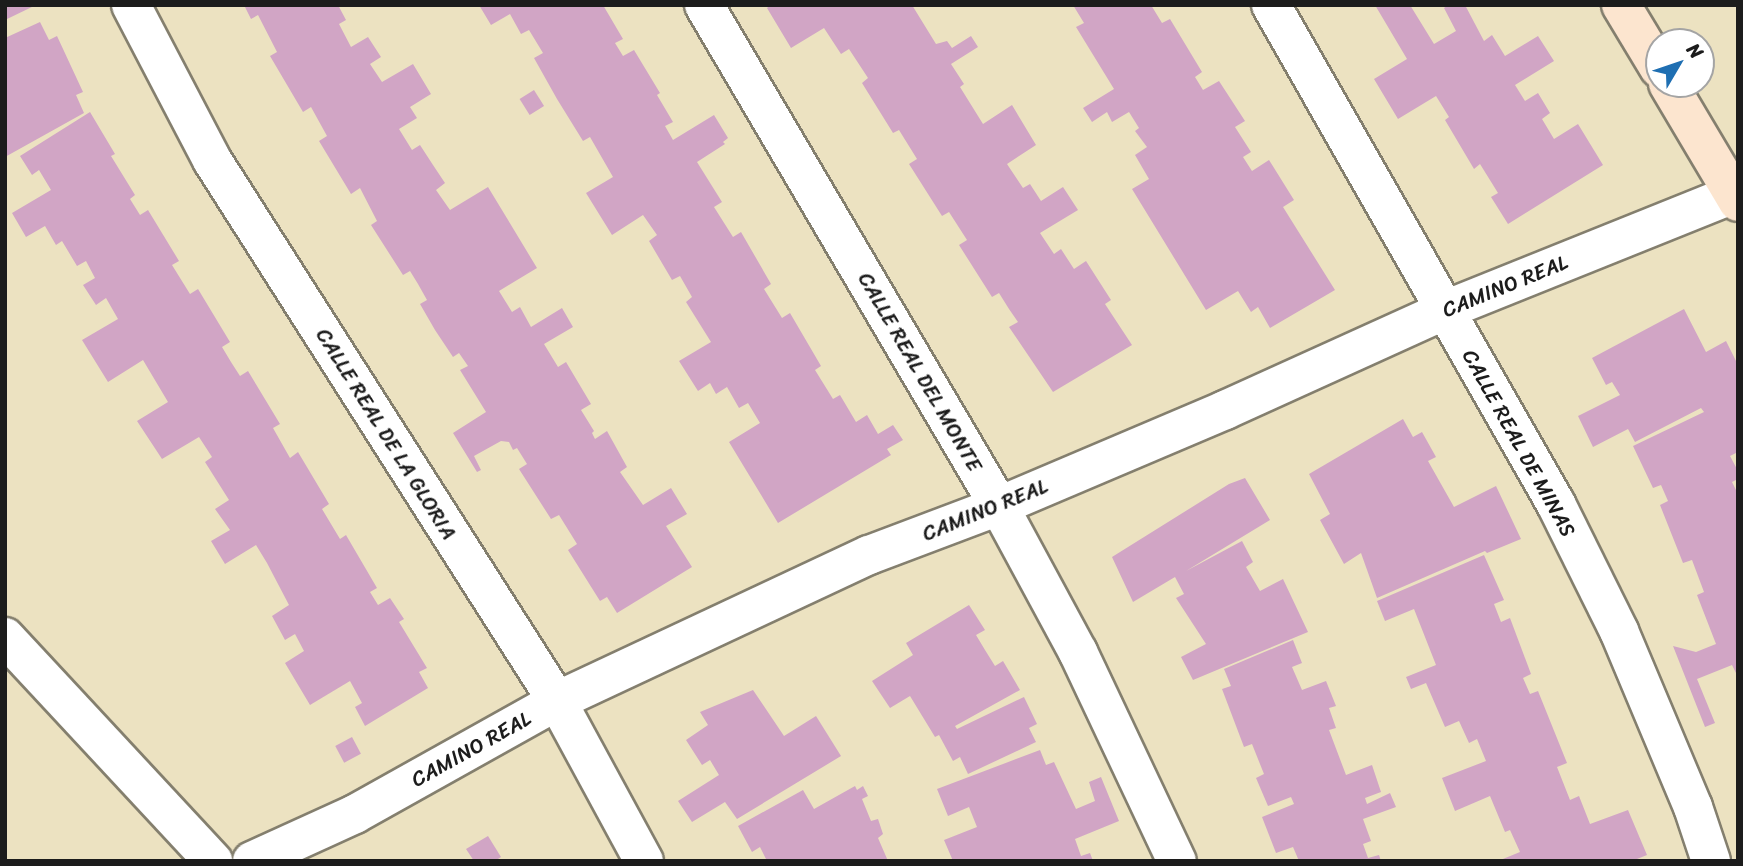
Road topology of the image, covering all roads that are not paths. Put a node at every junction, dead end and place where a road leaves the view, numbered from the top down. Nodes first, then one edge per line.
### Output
1 (131, 5) edge
2 (704, 5) edge
3 (1271, 5) edge
4 (1621, 5) edge
5 (1645, 45) edge
6 (1676, 98) edge
7 (1736, 196) edge
8 (1445, 310) junction
9 (999, 506) junction
10 (5, 637) edge
11 (556, 701) junction
12 (213, 861) edge
13 (252, 861) edge
14 (644, 861) edge
15 (1177, 861) edge
16 (1711, 861) edge

1 - 11 street, CALLE REAL DE LA GLORIA
2 - 9 street, CALLE REAL DEL MONTE
3 - 8 street, CALLE REAL DE MINAS
4 - 5 street
6 - 7 street
7 - 8 street, CAMINO REAL
8 - 9 street, CAMINO REAL
8 - 16 street, CALLE REAL DE MINAS
9 - 11 street, CAMINO REAL
9 - 15 street, CALLE REAL DEL MONTE
10 - 12 street
11 - 13 street, CAMINO REAL
11 - 14 street, CALLE REAL DE LA GLORIA

